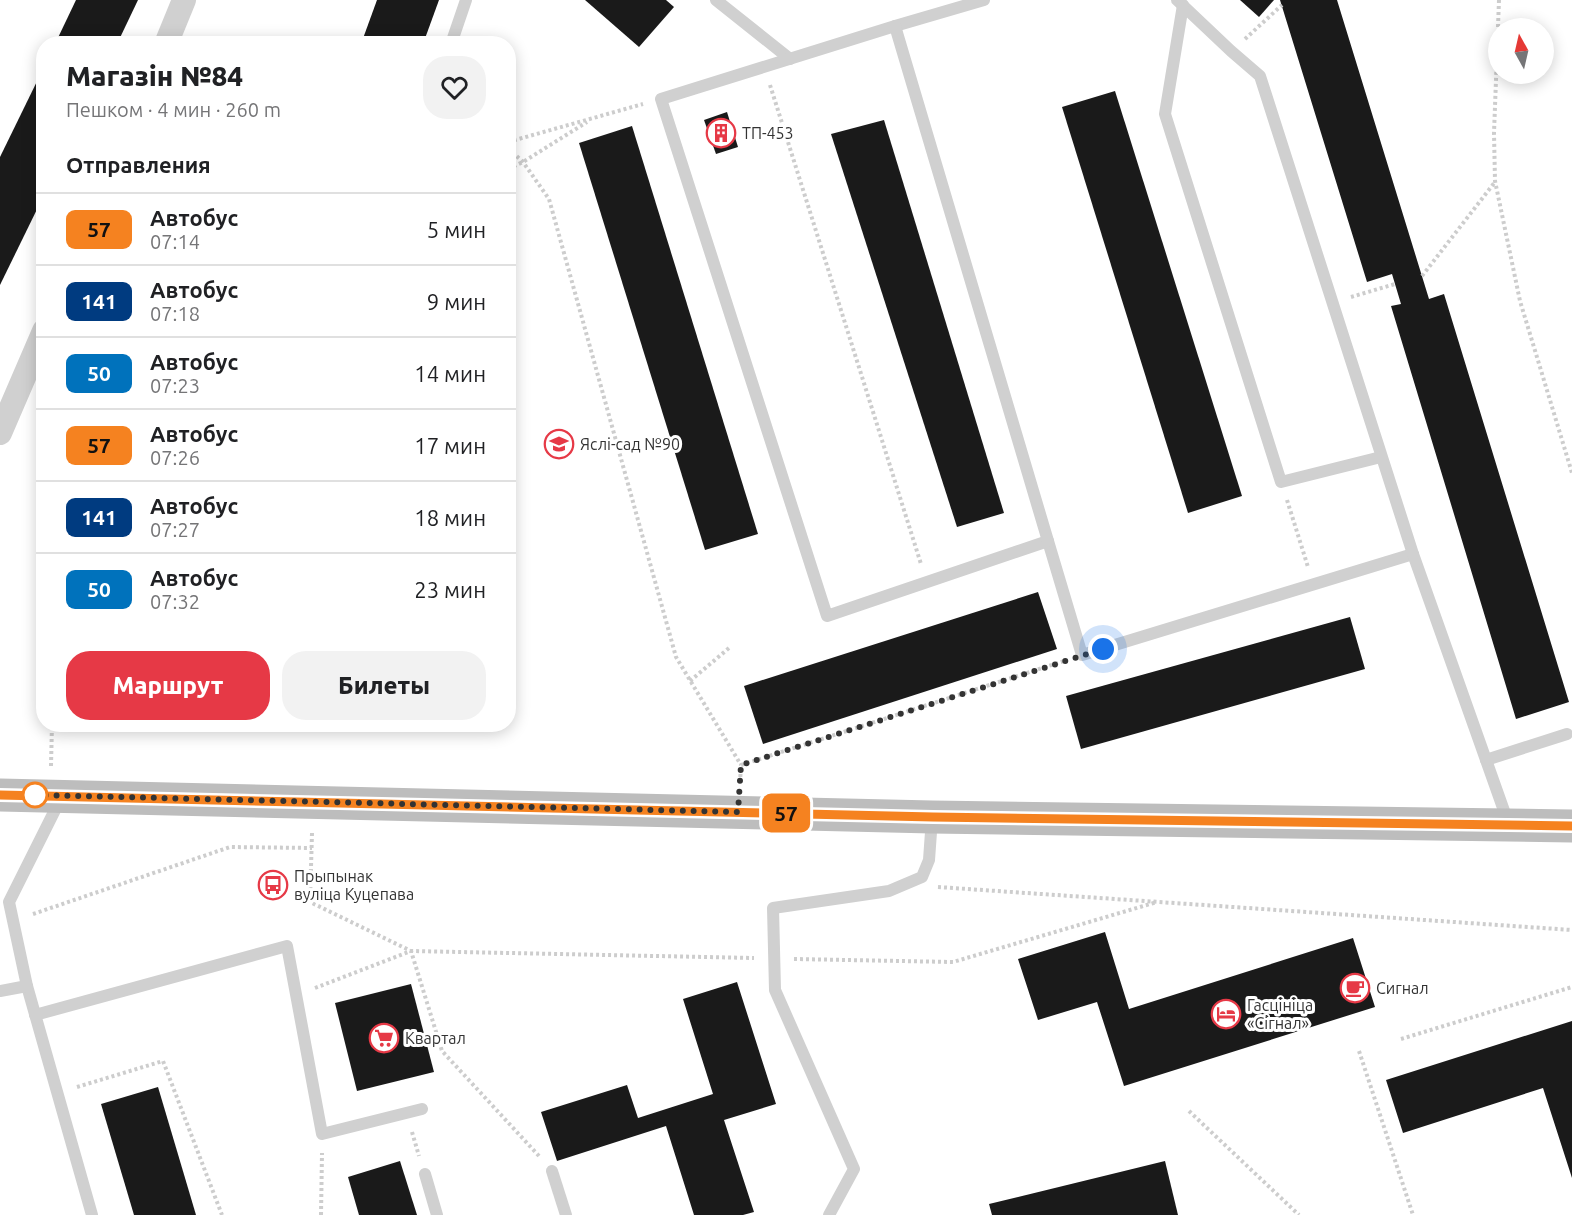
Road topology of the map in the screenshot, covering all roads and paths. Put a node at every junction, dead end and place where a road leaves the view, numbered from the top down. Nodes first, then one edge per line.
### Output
1 (184, 0) edge
2 (466, 0) edge
3 (716, 0) edge
4 (984, 0) edge
5 (1499, 0) edge
6 (1180, 2) edge
7 (1282, 5) dead end
8 (895, 26) junction
9 (169, 36) edge
10 (454, 36) edge
11 (1231, 51) junction
12 (790, 59) junction
13 (765, 67) junction
14 (661, 99) junction
15 (592, 118) junction
16 (516, 140) edge
17 (516, 155) edge
18 (523, 162) junction
19 (516, 165) edge
20 (1496, 181) junction
21 (1422, 276) dead end
22 (1395, 284) dead end
23 (1333, 303) junction
24 (36, 350) edge
25 (0, 433) edge
26 (1381, 457) junction
27 (1572, 473) edge
28 (1281, 482) junction
29 (1048, 541) junction
30 (1413, 554) junction
31 (927, 582) junction
32 (1314, 584) junction
33 (729, 648) dead end
34 (1082, 655) junction
35 (690, 681) junction
36 (52, 732) edge
37 (1567, 734) dead end
38 (1486, 760) junction
39 (741, 765) junction
40 (0, 795) edge
41 (56, 796) junction
42 (314, 802) junction
43 (738, 812) junction
44 (933, 817) junction
45 (1509, 825) junction
46 (1572, 826) edge
47 (312, 848) junction
48 (937, 887) dead end
49 (4, 901) edge
50 (1157, 902) junction
51 (13, 921) junction
52 (1572, 930) edge
53 (411, 951) junction
54 (774, 958) junction
55 (27, 986) junction
56 (1572, 987) edge
57 (0, 991) edge
58 (296, 996) junction
59 (35, 1015) junction
60 (1401, 1039) dead end
61 (1359, 1052) dead end
62 (57, 1093) junction
63 (422, 1109) dead end
64 (1189, 1111) dead end
65 (406, 1113) junction
66 (322, 1134) junction
67 (552, 1171) joint
68 (425, 1174) joint
69 (92, 1215) edge
70 (222, 1215) edge
71 (321, 1215) edge
72 (437, 1215) edge
73 (566, 1215) edge
74 (829, 1215) edge
75 (1299, 1215) edge
76 (1413, 1215) edge

1 - 9 street
2 - 10 lane
3 - 12 lane
4 - 8 lane
5 - 20 path
6 - 11 lane
6 - 28 lane
7 - 11 path
8 - 12 lane
8 - 29 lane
11 - 23 lane
12 - 13 lane
13 - 14 lane
13 - 31 path
14 - 15 path
14 - 31 lane
15 - 16 path
15 - 18 path
17 - 18 path
18 - 19 path
18 - 35 path
20 - 21 path
20 - 27 path
22 - 23 path
23 - 26 lane
24 - 25 street
26 - 28 lane
26 - 30 lane
28 - 32 path
29 - 31 lane
29 - 34 lane
30 - 32 lane
30 - 38 lane
32 - 34 lane
33 - 35 path
34 - 39 path
35 - 39 path
36 - 41 path
37 - 38 lane
38 - 45 lane
39 - 43 path
40 - 41 main road
41 - 42 main road
41 - 49 lane
42 - 43 main road
42 - 47 path
43 - 44 main road
44 - 45 main road
44 - 54 lane
45 - 46 main road
47 - 51 path
47 - 53 path
48 - 50 path
49 - 51 lane
50 - 52 path
50 - 54 path
51 - 55 lane
53 - 54 path
53 - 58 path
53 - 67 path
54 - 74 lane
55 - 57 lane
55 - 59 lane
56 - 60 path
58 - 59 lane
58 - 66 lane
59 - 62 lane
61 - 76 path
62 - 69 lane
62 - 70 path
63 - 65 lane
64 - 75 path
65 - 66 lane
65 - 68 path
66 - 71 path
67 - 73 lane
68 - 72 lane

